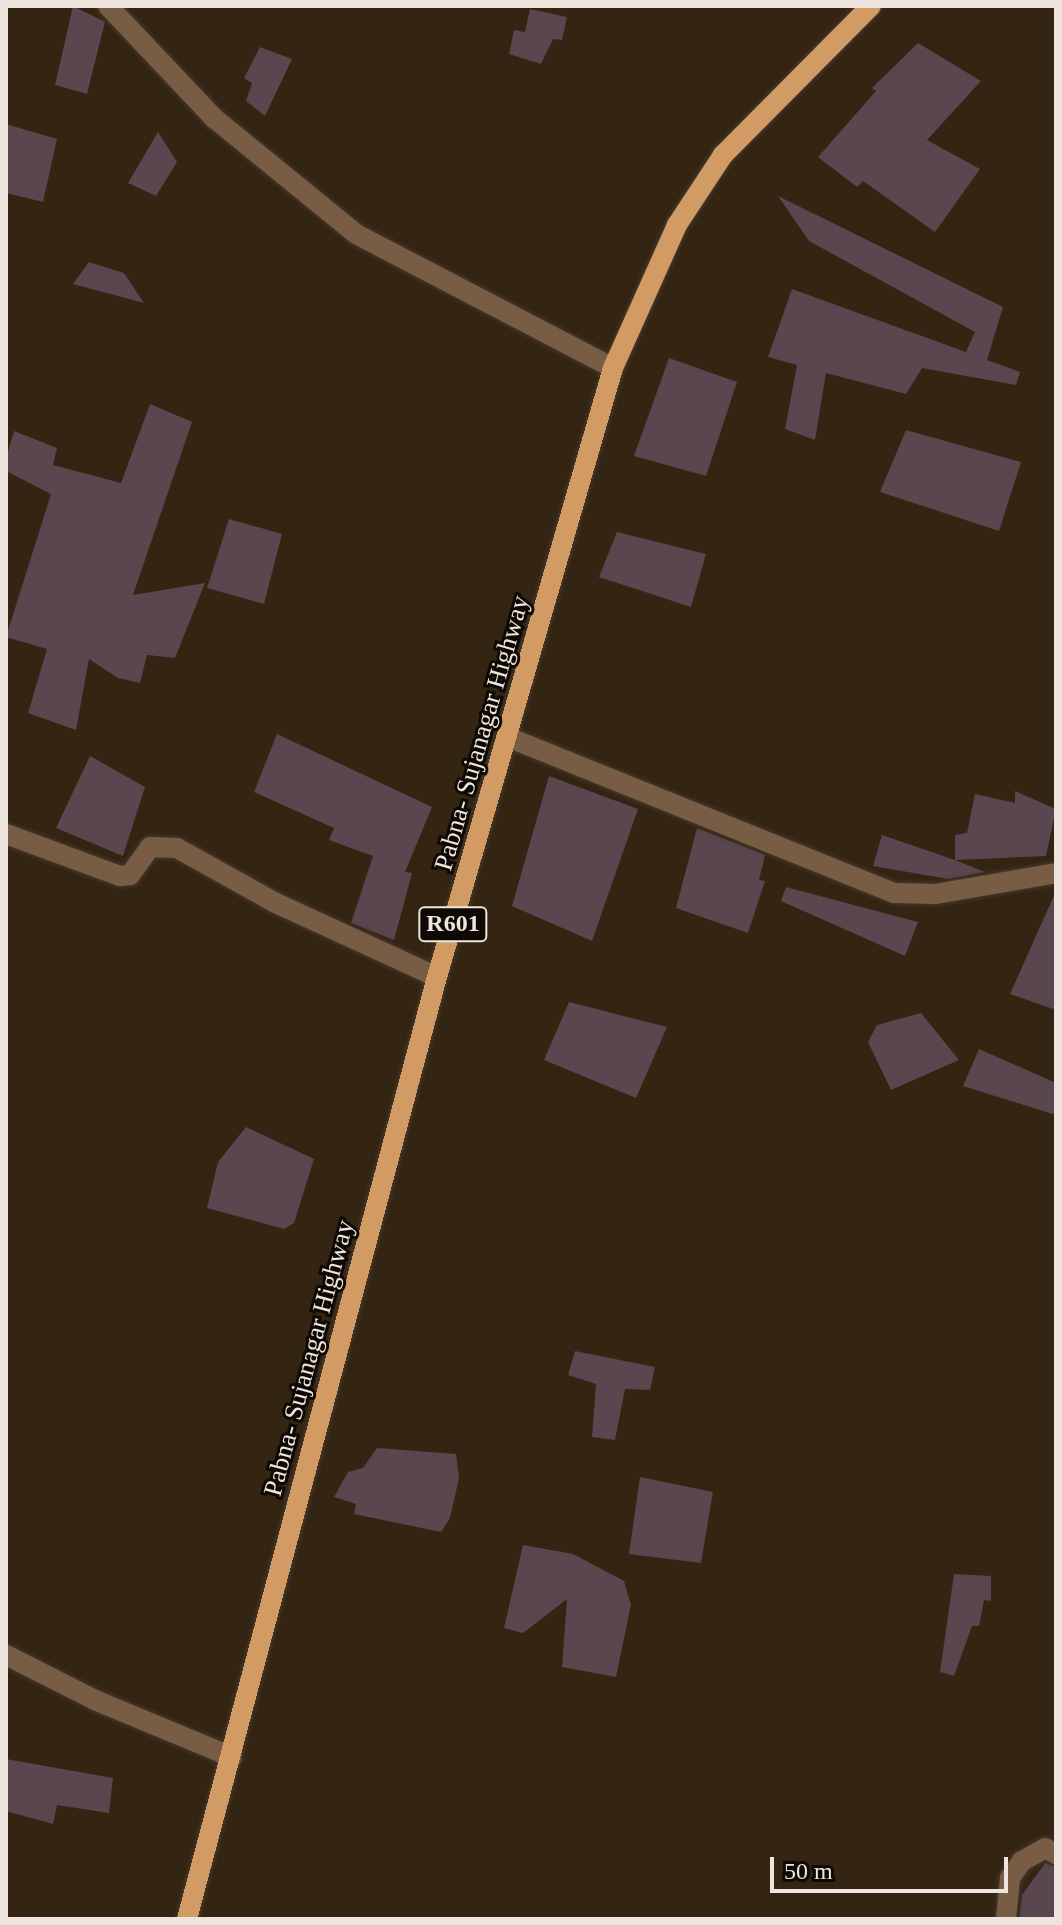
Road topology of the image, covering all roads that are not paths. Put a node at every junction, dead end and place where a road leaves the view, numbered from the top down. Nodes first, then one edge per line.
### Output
1 (108, 6) edge
2 (871, 6) edge
3 (613, 368) junction
4 (510, 738) junction
5 (6, 834) edge
6 (1056, 873) edge
7 (437, 977) junction
8 (6, 1655) edge
9 (232, 1757) junction
10 (1056, 1854) edge
11 (187, 1919) edge
12 (1006, 1919) edge

1 - 3 street
2 - 3 main road, Pabna- Sujanagar Highway / R601
3 - 4 main road, Pabna- Sujanagar Highway / R601
4 - 6 street
4 - 7 main road, Pabna- Sujanagar Highway / R601
5 - 7 street
7 - 9 main road, Pabna- Sujanagar Highway / R601
8 - 9 street
9 - 11 main road, Pabna- Sujanagar Highway / R601
10 - 12 street

